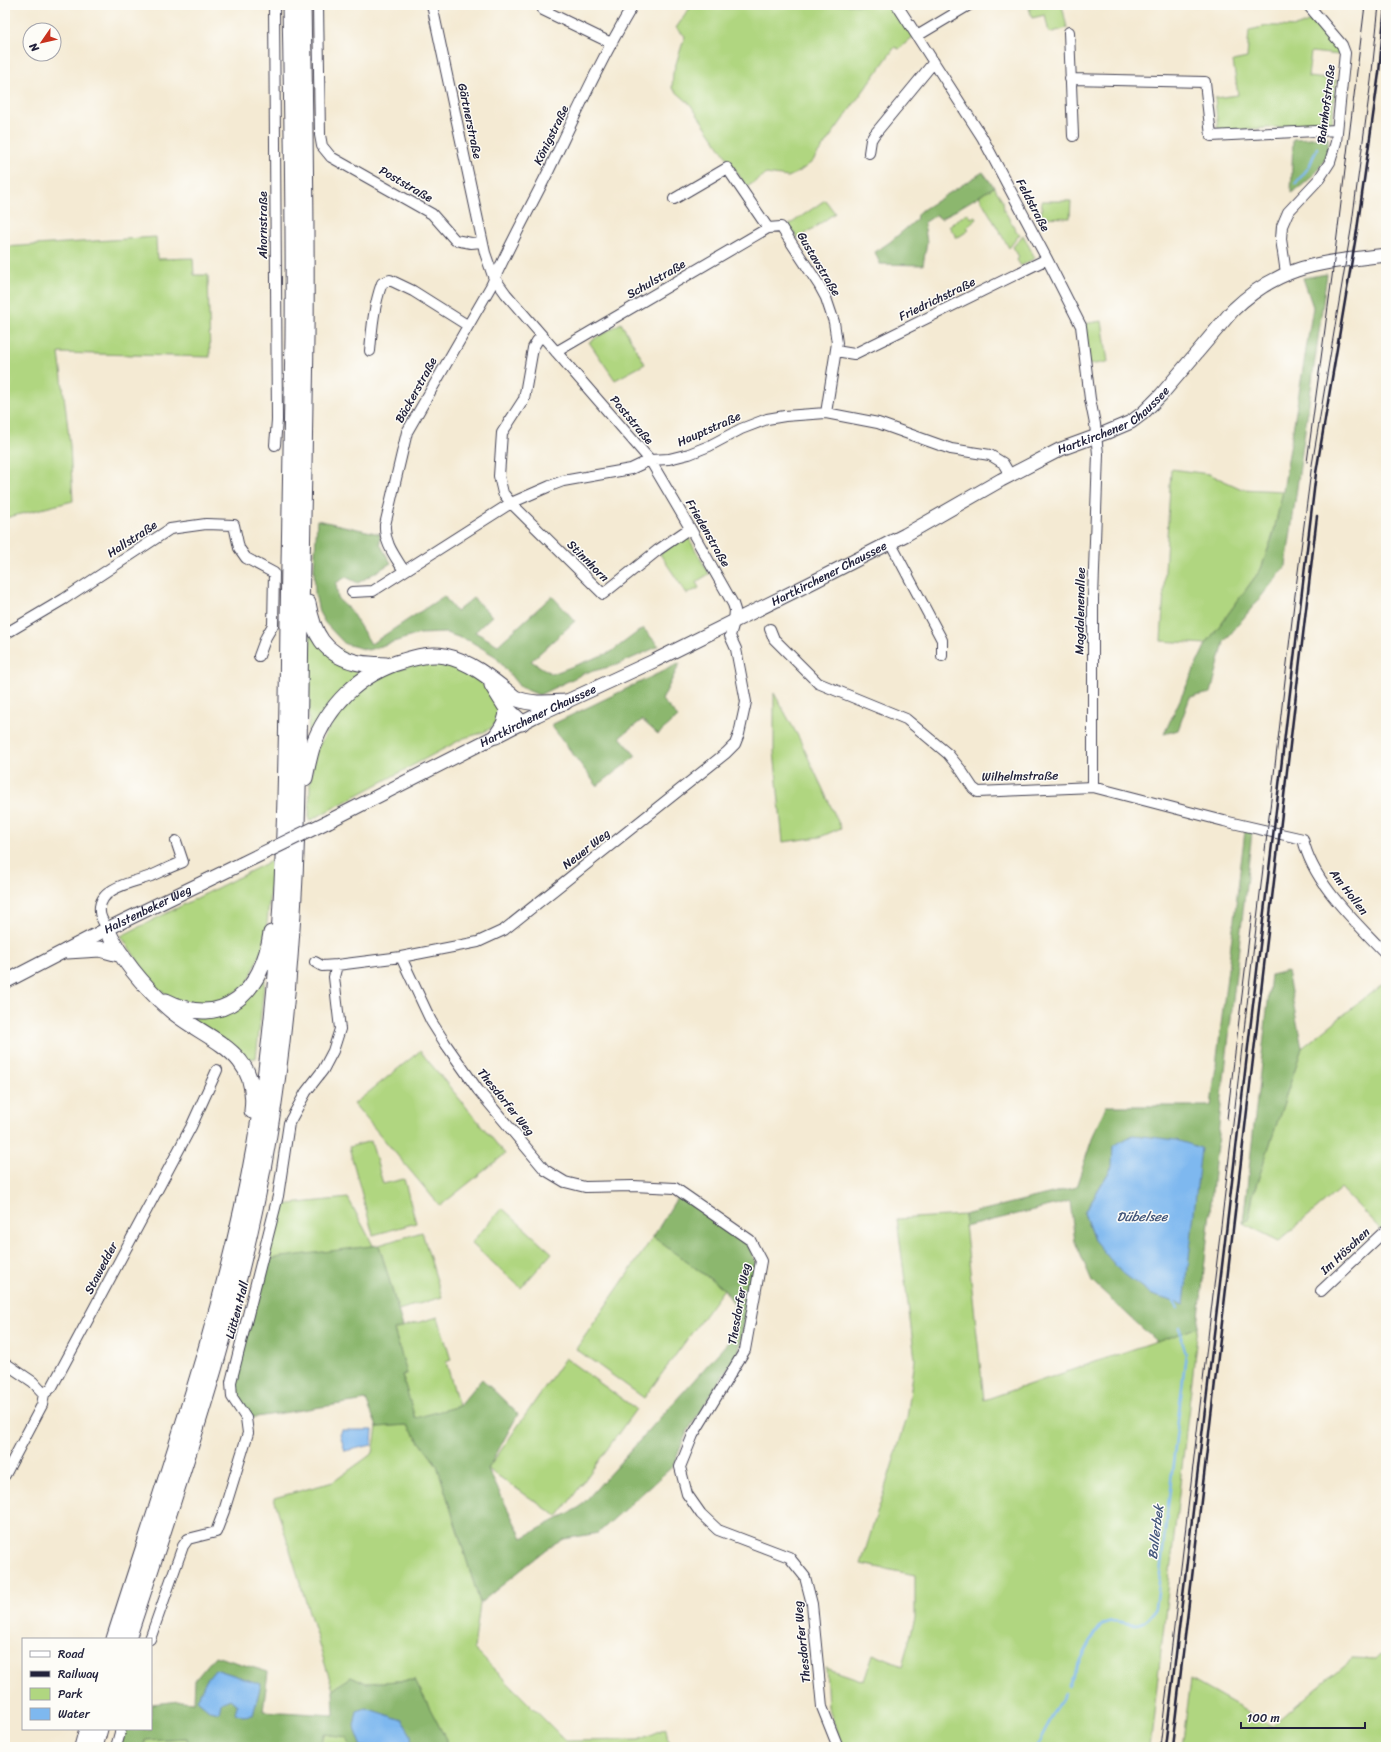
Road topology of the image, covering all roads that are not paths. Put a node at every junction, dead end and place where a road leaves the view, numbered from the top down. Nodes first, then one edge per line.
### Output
1 (274, 5) edge
2 (290, 5) edge
3 (303, 5) edge
4 (318, 5) edge
5 (432, 5) edge
6 (543, 5) edge
7 (633, 5) edge
8 (897, 5) edge
9 (969, 5) edge
10 (1308, 5) edge
11 (1069, 32) dead end
12 (917, 36) junction
13 (611, 43) junction
14 (934, 62) junction
15 (1070, 79) junction
16 (1337, 130) junction
17 (1073, 136) dead end
18 (869, 153) dead end
19 (674, 199) dead end
20 (768, 228) junction
21 (482, 242) junction
22 (1386, 255) edge
23 (1048, 259) junction
24 (1286, 273) junction
25 (494, 278) junction
26 (467, 325) junction
27 (542, 336) junction
28 (370, 351) dead end
29 (836, 351) junction
30 (556, 352) junction
31 (826, 413) junction
32 (1095, 432) junction
33 (275, 445) dead end
34 (650, 460) junction
35 (1010, 475) junction
36 (511, 503) junction
37 (690, 528) junction
38 (890, 542) junction
39 (302, 562) junction
40 (404, 571) junction
41 (352, 592) dead end
42 (734, 622) junction
43 (770, 629) dead end
44 (5, 634) edge
45 (260, 656) dead end
46 (942, 656) dead end
47 (386, 666) junction
48 (565, 702) junction
49 (511, 703) junction
50 (522, 723) junction
51 (496, 736) junction
52 (1093, 787) junction
53 (298, 806) junction
54 (1303, 839) joint
55 (176, 840) dead end
56 (291, 840) joint
57 (282, 873) junction
58 (107, 929) junction
59 (67, 951) junction
60 (1386, 954) edge
61 (122, 956) junction
62 (400, 957) junction
63 (315, 962) dead end
64 (337, 966) junction
65 (5, 982) edge
66 (154, 994) junction
67 (217, 1070) dead end
68 (248, 1180) junction
69 (1386, 1230) edge
70 (1321, 1292) dead end
71 (5, 1364) edge
72 (44, 1394) junction
73 (5, 1475) edge
74 (114, 1638) edge
75 (128, 1638) edge
76 (150, 1638) edge
77 (87, 1730) edge
78 (100, 1730) edge
79 (121, 1730) edge
80 (82, 1747) edge
81 (95, 1747) edge
82 (116, 1747) edge
83 (838, 1747) edge

1 - 33 street, Ahornstraße
2 - 57 highway
3 - 39 highway
4 - 21 street, Poststraße
5 - 21 street, Gärtnerstraße
6 - 13 street
7 - 13 street, Königstraße
8 - 12 street, Feldstraße
9 - 12 street
10 - 16 street, Bahnhofstraße
11 - 15 street
12 - 14 street, Feldstraße
13 - 25 street, Königstraße
14 - 18 street
14 - 23 street, Feldstraße
15 - 16 street
15 - 17 street
16 - 24 street, Bahnhofstraße
19 - 20 street
20 - 29 street, Gustavstraße
20 - 30 street, Schulstraße
21 - 25 street, Poststraße
22 - 24 main road, Hartkirchener Chaussee
23 - 29 street, Friedrichstraße
23 - 32 street, Feldstraße
24 - 32 main road, Hartkirchener Chaussee
25 - 26 street, Bäckerstraße
25 - 27 street, Poststraße
26 - 28 street
26 - 40 street, Bäckerstraße
27 - 30 street, Poststraße
27 - 36 street
29 - 31 street, Gustavstraße
30 - 34 street, Poststraße
31 - 34 street, Hauptstraße
31 - 35 street, Hauptstraße
32 - 35 main road, Hartkirchener Chaussee
32 - 52 street, Magdalenenallee
34 - 36 street, Hauptstraße
34 - 37 street, Friedenstraße
35 - 38 main road, Hartkirchener Chaussee
36 - 37 street, Stinnhorn
36 - 40 street, Hauptstraße
37 - 42 street, Friedenstraße
38 - 42 main road, Hartkirchener Chaussee
38 - 46 street
39 - 47 highway
39 - 53 highway
40 - 41 street, Hauptstraße
42 - 48 main road, Hartkirchener Chaussee
42 - 62 street, Neuer Weg
43 - 52 street, Wilhelmstraße
44 - 45 street, Hallstraße
47 - 49 highway
47 - 53 highway
48 - 49 highway
48 - 50 main road, Hartkirchener Chaussee
49 - 50 highway
49 - 51 highway
50 - 51 main road, Hartkirchener Chaussee
51 - 56 main road, Hartkirchener Chaussee, bridge
52 - 54 street, Wilhelmstraße
53 - 75 highway
54 - 60 street, Am Hollen
55 - 58 street
56 - 58 main road, Halstenbeker Weg, bridge
57 - 66 highway
57 - 68 highway
58 - 59 main road, Halstenbeker Weg
58 - 61 highway
59 - 61 highway
59 - 65 main road, Halstenbeker Weg
61 - 66 highway
62 - 64 street, Neuer Weg
62 - 83 street, Thesdorfer Weg
63 - 64 street, Neuer Weg
64 - 76 street, Lütten Hall
66 - 68 highway
67 - 72 street, Stawedder
68 - 74 highway
69 - 70 street, Im Höschen
71 - 72 street
72 - 73 street, Stawedder
77 - 80 highway
78 - 81 highway
79 - 82 street

